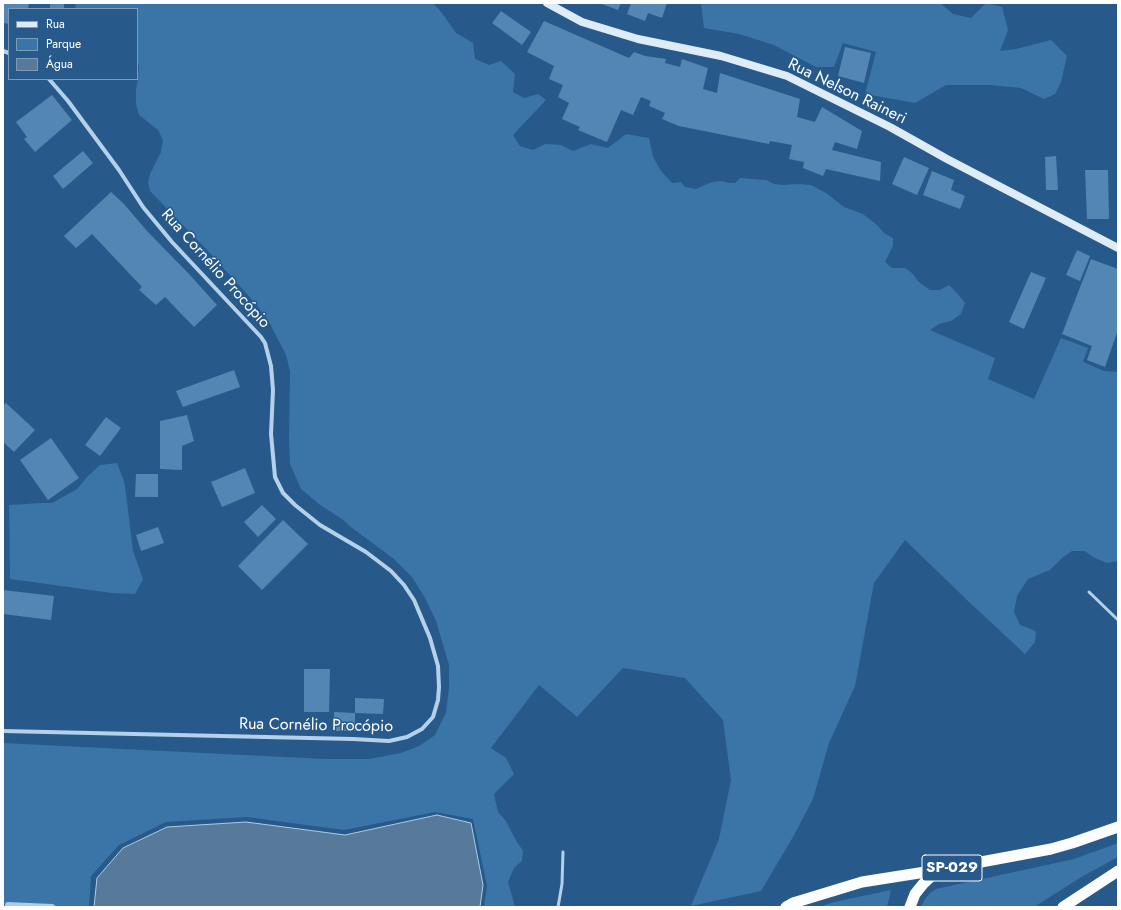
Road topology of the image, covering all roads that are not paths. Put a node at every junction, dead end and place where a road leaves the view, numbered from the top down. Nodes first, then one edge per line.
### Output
1 (547, 3) edge
2 (50, 80) edge
3 (1118, 248) edge
4 (1089, 592) dead end
5 (1118, 620) edge
6 (3, 731) edge
7 (1118, 827) edge
8 (563, 852) dead end
9 (938, 870) junction
10 (1118, 871) edge
11 (558, 907) edge
12 (786, 907) edge
13 (910, 907) edge
14 (1063, 907) edge

1 - 3 main road, Rua Nelson Raineri
2 - 6 street, Rua Cornélio Procópio
4 - 5 lane
7 - 9 highway, SP-029
8 - 11 lane
9 - 12 highway, SP-029
9 - 13 highway, SP-029
10 - 14 highway

